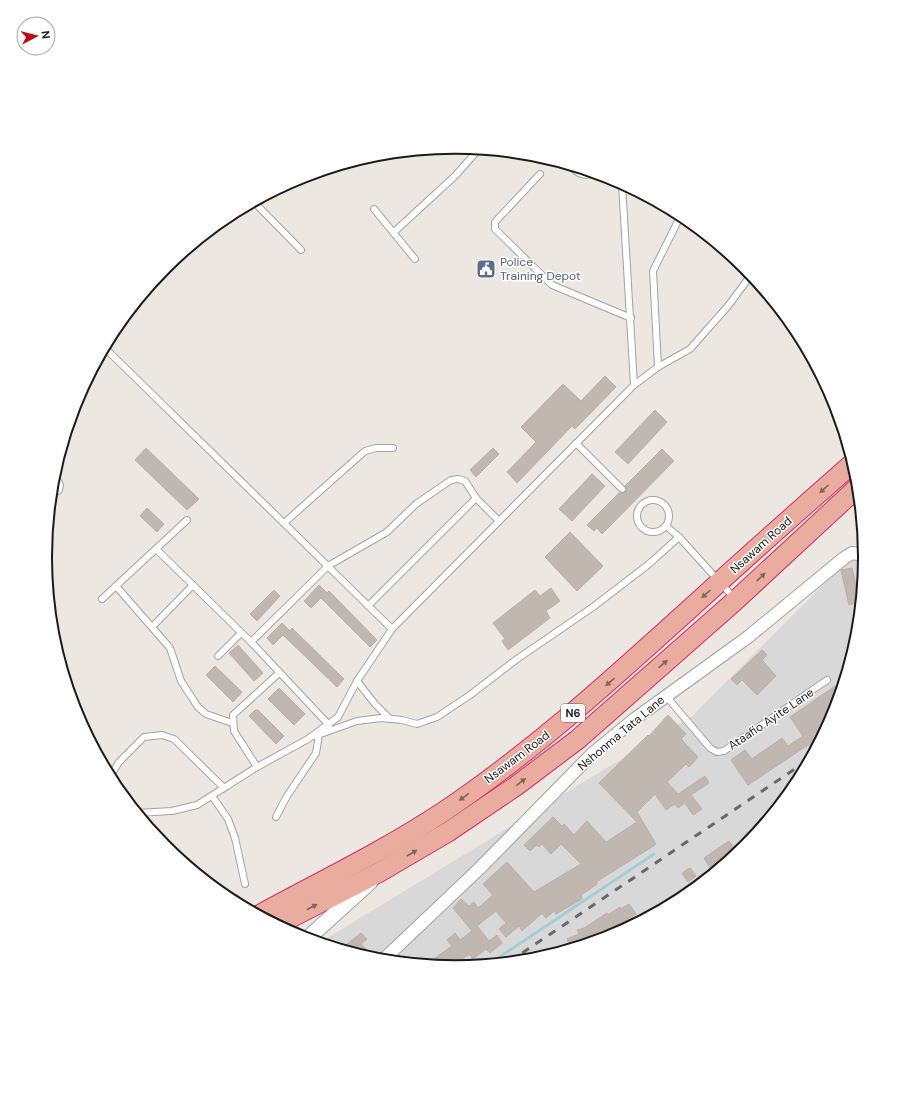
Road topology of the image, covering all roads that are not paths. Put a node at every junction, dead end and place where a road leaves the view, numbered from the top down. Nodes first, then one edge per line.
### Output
1 (474, 155) edge
2 (540, 174) dead end
3 (622, 191) edge
4 (258, 206) edge
5 (374, 210) dead end
6 (678, 222) edge
7 (394, 232) junction
8 (301, 250) dead end
9 (415, 259) dead end
10 (747, 280) edge
11 (631, 318) junction
12 (109, 352) edge
13 (658, 367) junction
14 (634, 385) junction
15 (576, 443) junction
16 (393, 448) dead end
17 (847, 468) edge
18 (622, 489) dead end
19 (853, 492) edge
20 (476, 498) junction
21 (634, 502) dead end
22 (639, 506) junction
23 (187, 520) dead end
24 (499, 521) junction
25 (284, 523) junction
26 (666, 526) junction
27 (679, 537) junction
28 (156, 549) junction
29 (858, 554) edge
30 (328, 566) junction
31 (720, 581) junction
32 (193, 585) junction
33 (116, 586) junction
34 (102, 599) dead end
35 (736, 600) junction
36 (368, 606) junction
37 (152, 627) junction
38 (392, 630) junction
39 (241, 633) junction
40 (251, 642) junction
41 (218, 656) dead end
42 (279, 673) junction
43 (827, 680) dead end
44 (357, 681) junction
45 (666, 696) junction
46 (390, 719) junction
47 (232, 723) junction
48 (329, 725) junction
49 (319, 735) junction
50 (308, 739) junction
51 (257, 767) junction
52 (113, 770) edge
53 (224, 788) junction
54 (212, 796) junction
55 (143, 813) edge
56 (276, 816) dead end
57 (378, 873) junction
58 (245, 884) dead end
59 (281, 903) junction
60 (260, 911) edge
61 (264, 912) edge
62 (283, 922) edge
63 (312, 934) edge
64 (388, 955) edge

1 - 7 lane
2 - 11 lane
3 - 11 lane
4 - 8 lane
5 - 7 lane
6 - 13 lane
7 - 9 lane
10 - 13 lane
11 - 14 lane
12 - 25 lane
13 - 14 lane
14 - 15 lane
15 - 18 lane
15 - 24 lane
16 - 25 lane
17 -> 31 highway, Nsawam Road / N6
35 -> 19 highway, Nsawam Road / N6
20 - 24 lane
20 - 30 lane
20 - 36 lane
21 - 22 lane
22 - 26 lane
22 - 26 lane
23 - 28 lane
24 - 38 lane
25 - 30 lane
26 - 27 lane
27 - 31 lane
27 - 46 lane
28 - 32 lane
28 - 33 lane
29 - 45 street, Nshonma Tata Lane
30 - 36 lane
30 - 40 lane
31 - 35 lane
31 -> 59 highway, Nsawam Road / N6
32 - 37 lane
32 - 39 lane
33 - 34 lane
33 - 37 lane
57 -> 35 highway, Nsawam Road / N6
36 - 38 lane
37 - 47 lane
38 - 44 lane
39 - 40 lane
39 - 41 lane
40 - 42 lane
42 - 47 lane
42 - 48 lane
43 - 45 lane, Ataafio Ayite Lane
44 - 46 lane
44 - 48 lane
45 - 64 street, Nshonma Tata Lane
46 - 49 lane
47 - 51 lane
48 - 50 lane
49 - 50 lane
49 - 56 lane
50 - 51 lane
51 - 53 lane
52 - 53 lane
53 - 54 lane
54 - 55 lane
54 - 58 lane
62 -> 57 highway, Nsawam Road / N6
57 - 63 street
59 - 60 street
59 - 61 highway, Nsawam Road / N6

